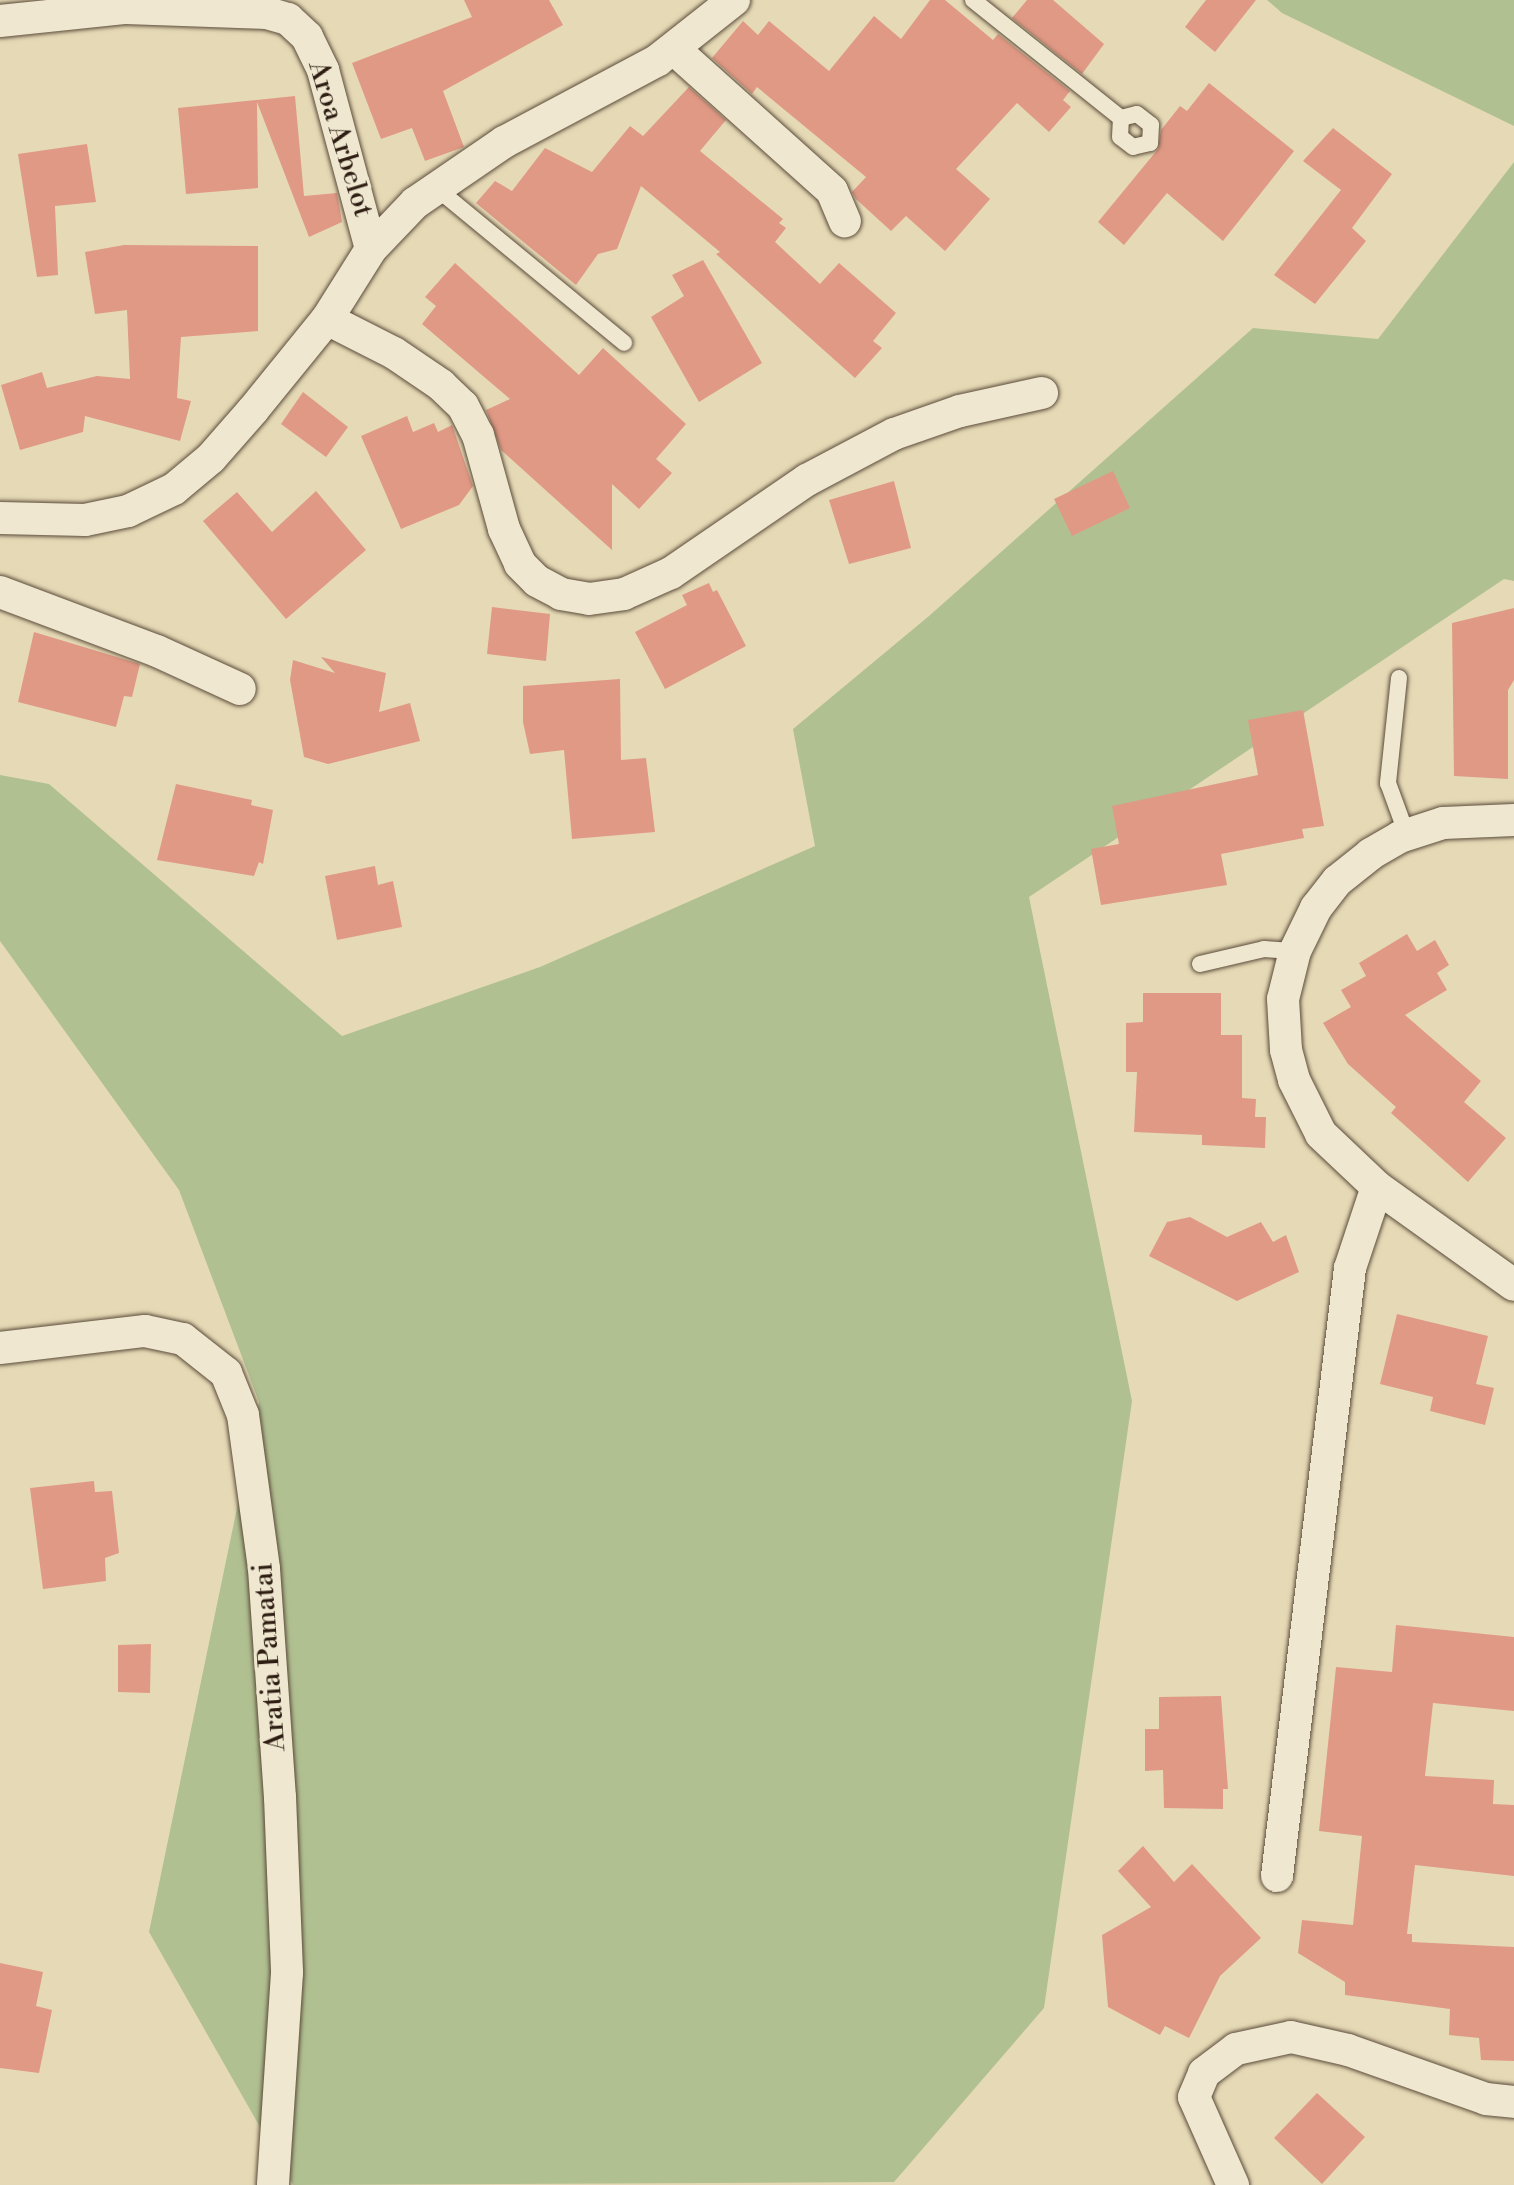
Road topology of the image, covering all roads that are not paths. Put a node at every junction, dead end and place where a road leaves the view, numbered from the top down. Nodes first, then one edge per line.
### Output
1 (734, 0) edge
2 (973, 0) edge
3 (5, 23) edge
4 (674, 49) junction
5 (1121, 118) dead end
6 (435, 187) junction
7 (845, 220) dead end
8 (371, 249) junction
9 (327, 319) junction
10 (624, 343) dead end
11 (1042, 393) dead end
12 (0, 518) edge
13 (0, 592) edge
14 (1399, 678) dead end
15 (240, 690) dead end
16 (1514, 820) edge
17 (1407, 835) junction
18 (1294, 951) junction
19 (1200, 964) dead end
20 (1377, 1187) junction
21 (1514, 1285) edge
22 (0, 1348) edge
23 (1277, 1876) dead end
24 (1514, 2102) edge
25 (274, 2185) edge
26 (1233, 2185) edge

1 - 4 street, Aroa Arbelot
2 - 5 lane
3 - 8 street, Aroa Arbelot
4 - 6 street, Aroa Arbelot
4 - 7 street
6 - 8 street, Aroa Arbelot
6 - 10 lane
8 - 9 street, Aroa Arbelot
9 - 11 street
9 - 12 street, Aroa Arbelot
13 - 15 street
14 - 17 lane
16 - 17 street
17 - 18 street
18 - 19 lane
18 - 20 street
20 - 21 street
20 - 23 street
22 - 25 street, Aratia Pamatai
24 - 26 street

